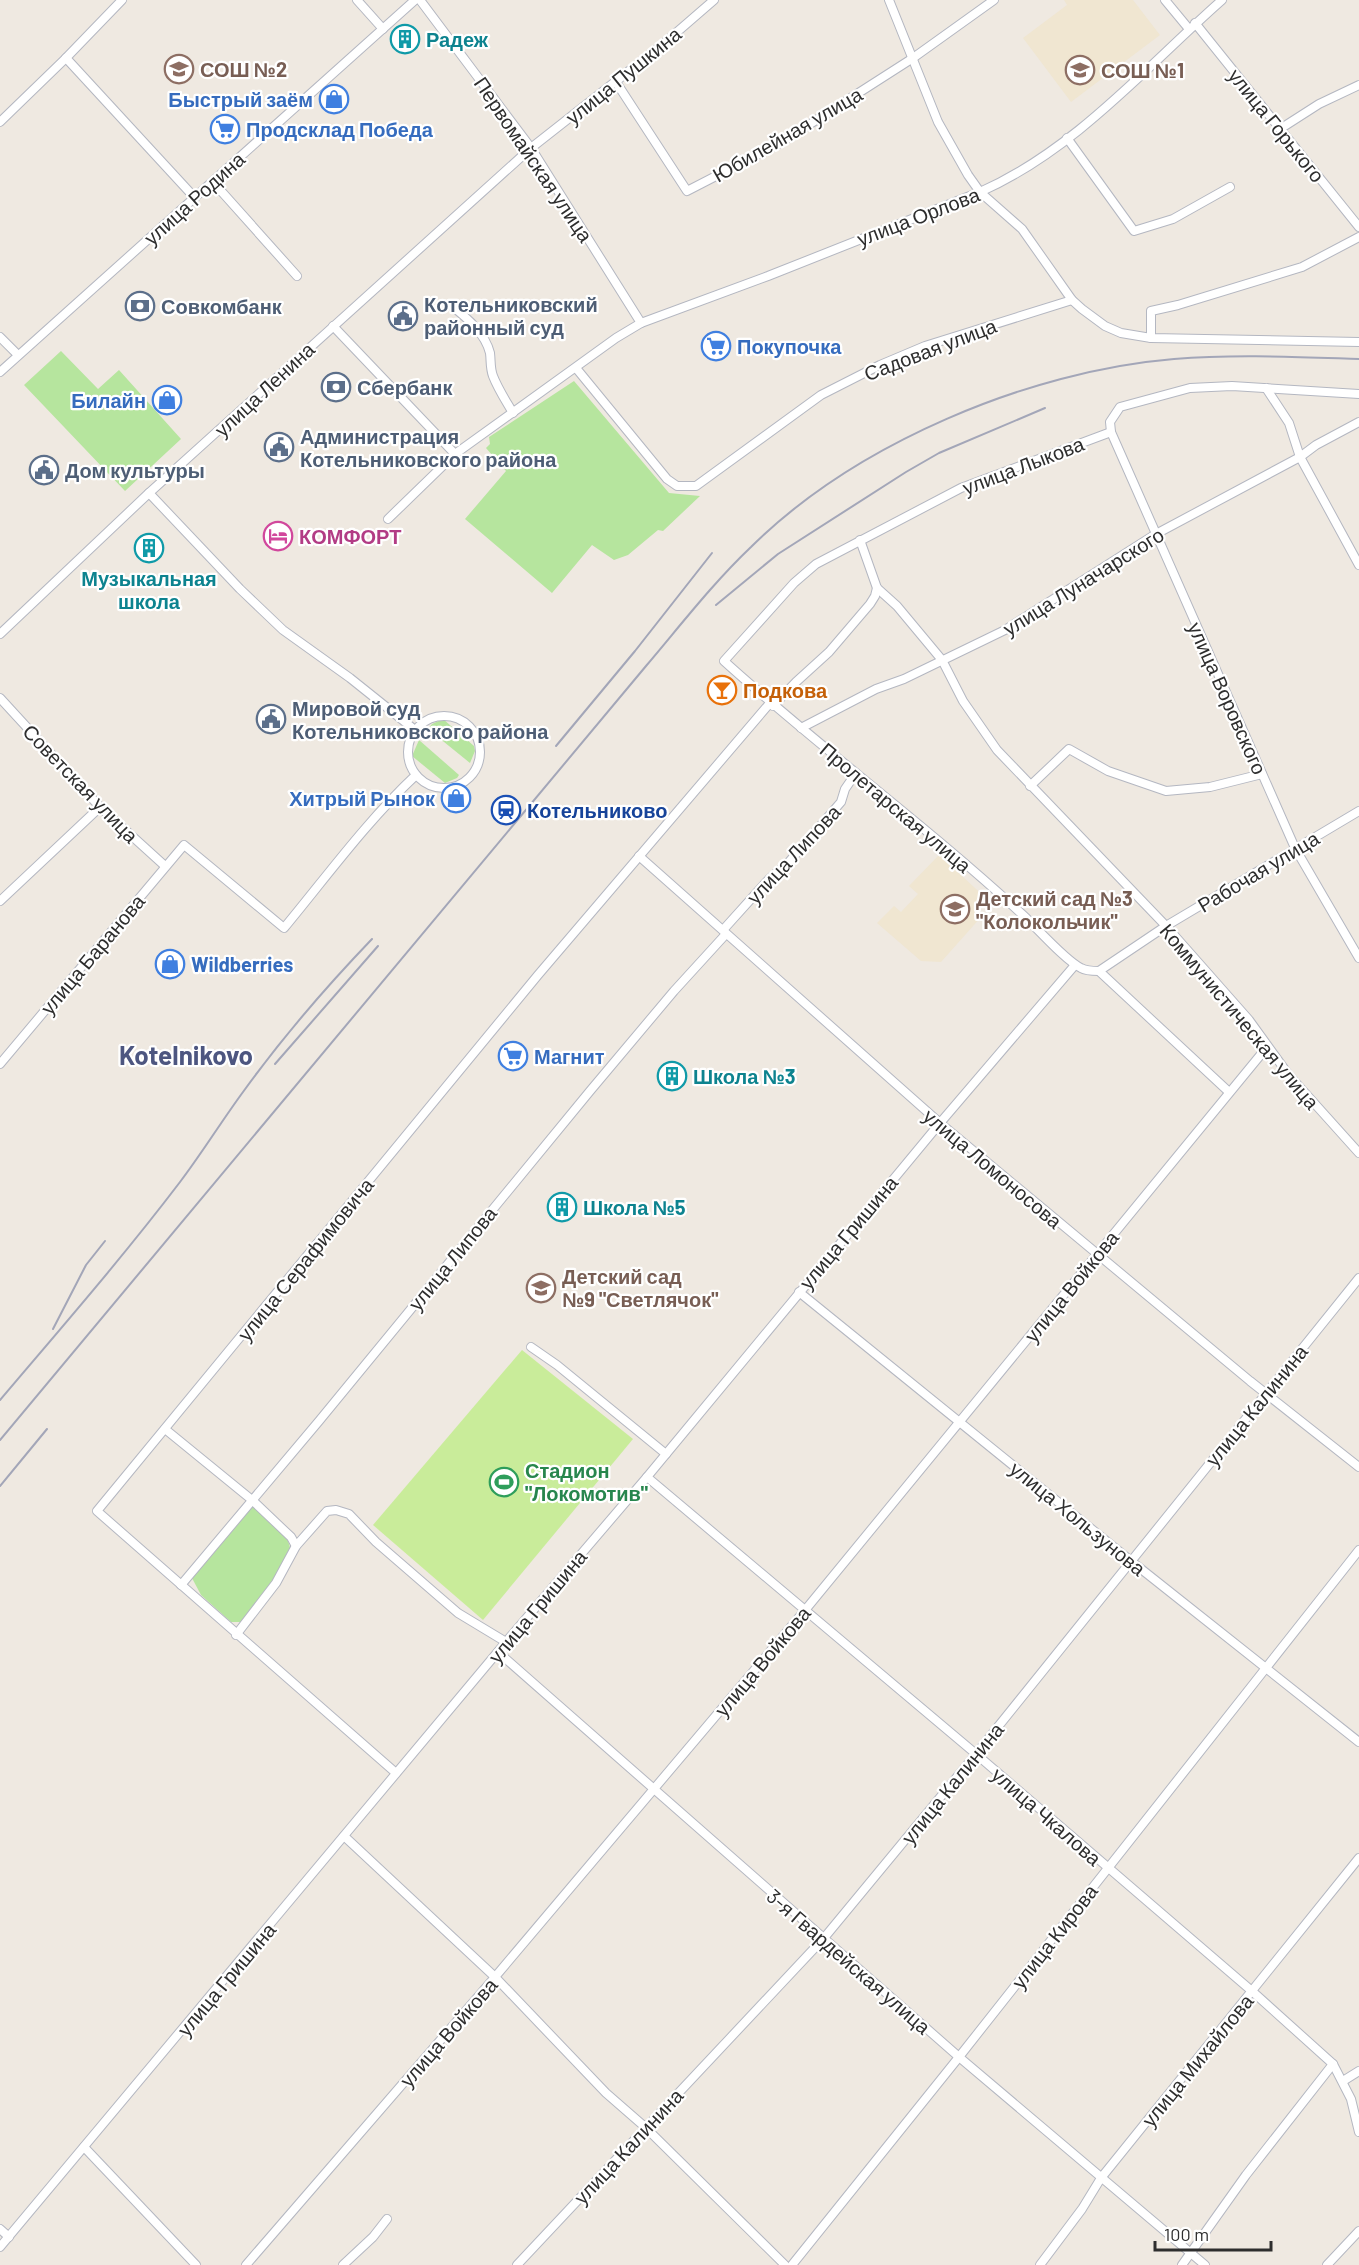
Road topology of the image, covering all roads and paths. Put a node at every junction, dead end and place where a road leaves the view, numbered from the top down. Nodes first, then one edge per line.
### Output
1 (122, 0) edge
2 (357, 0) edge
3 (415, 0) edge
4 (420, 0) edge
5 (714, 0) edge
6 (889, 0) edge
7 (994, 0) edge
8 (1165, 0) edge
9 (1222, 0) edge
10 (1192, 26) junction
11 (383, 29) junction
12 (66, 58) junction
13 (913, 58) junction
14 (616, 82) junction
15 (1359, 85) edge
16 (0, 122) edge
17 (1280, 129) junction
18 (1067, 138) junction
19 (531, 148) junction
20 (213, 182) junction
21 (1230, 187) dead end
22 (981, 192) junction
23 (195, 198) junction
24 (1359, 227) edge
25 (1359, 237) edge
26 (297, 276) dead end
27 (1072, 300) junction
28 (452, 306) dead end
29 (641, 323) junction
30 (333, 326) junction
31 (0, 337) edge
32 (1151, 338) junction
33 (1359, 342) edge
34 (18, 355) junction
35 (576, 368) junction
36 (0, 372) edge
37 (1266, 388) junction
38 (1359, 394) edge
39 (513, 413) junction
40 (1359, 422) edge
41 (1111, 432) junction
42 (455, 454) junction
43 (1300, 457) junction
44 (149, 493) junction
45 (388, 519) dead end
46 (1156, 534) junction
47 (860, 540) junction
48 (1359, 565) edge
49 (877, 588) junction
50 (0, 634) edge
51 (942, 660) junction
52 (724, 661) joint
53 (0, 698) edge
54 (771, 704) junction
55 (801, 728) junction
56 (415, 730) junction
57 (856, 773) junction
58 (1262, 774) junction
59 (416, 775) junction
60 (1030, 786) junction
61 (100, 807) junction
62 (1359, 811) edge
63 (1295, 848) junction
64 (639, 856) junction
65 (165, 866) junction
66 (0, 901) edge
67 (1166, 926) junction
68 (724, 932) junction
69 (1359, 957) edge
70 (1076, 965) junction
71 (1099, 971) junction
72 (1267, 1047) junction
73 (0, 1064) edge
74 (1229, 1092) junction
75 (940, 1123) junction
76 (1359, 1154) edge
77 (1096, 1254) junction
78 (1359, 1278) edge
79 (799, 1292) junction
80 (531, 1347) dead end
81 (1265, 1394) junction
82 (961, 1421) junction
83 (165, 1429) junction
84 (666, 1454) junction
85 (1359, 1467) edge
86 (647, 1477) junction
87 (252, 1500) junction
88 (296, 1546) junction
89 (1359, 1550) edge
90 (1131, 1562) junction
91 (181, 1585) junction
92 (806, 1609) junction
93 (236, 1635) junction
94 (506, 1642) junction
95 (498, 1652) junction
96 (1266, 1667) junction
97 (1359, 1742) edge
98 (976, 1754) junction
99 (396, 1773) junction
100 (653, 1789) junction
101 (344, 1836) junction
102 (1359, 1858) edge
103 (1107, 1868) junction
104 (824, 1938) junction
105 (495, 1977) junction
106 (1252, 1992) junction
107 (959, 2057) junction
108 (1333, 2064) junction
109 (1359, 2071) edge
110 (1343, 2082) junction
111 (645, 2127) junction
112 (1359, 2132) edge
113 (84, 2147) junction
114 (1101, 2178) junction
115 (387, 2219) dead end
116 (0, 2229) edge
117 (1359, 2231) edge
118 (9, 2237) junction
119 (0, 2247) edge
120 (1192, 2253) junction
121 (196, 2265) edge
122 (246, 2265) edge
123 (343, 2265) edge
124 (517, 2265) edge
125 (785, 2265) edge
126 (792, 2265) edge
127 (1040, 2265) edge
128 (1182, 2265) edge
129 (1205, 2265) edge
130 (1327, 2265) edge

1 - 12 street
2 - 11 street
3 - 11 street, улица Родина
4 - 19 street, Первомайская улица
5 - 14 street, улица Пушкина
6 - 13 street
7 - 13 street, Юбилейная улица
8 - 10 street, улица Горького
9 - 10 street, улица Орлова
10 - 17 street, улица Горького
10 - 18 street, улица Орлова
11 - 20 street, улица Родина
12 - 16 street
12 - 23 street
13 - 14 street, Юбилейная улица
13 - 22 street
14 - 19 street, улица Пушкина
15 - 17 street
17 - 24 street, улица Горького
18 - 21 street
18 - 22 street, улица Орлова
19 - 29 street, Первомайская улица
19 - 30 street, улица Ленина
20 - 23 street, улица Родина
20 - 26 street
22 - 27 street
22 - 29 street, улица Орлова
23 - 34 street, улица Родина
25 - 32 street
27 - 32 street
27 - 35 street, Садовая улица
28 - 39 street
29 - 35 street, улица Орлова
30 - 42 street
30 - 44 street, улица Ленина
31 - 34 street
32 - 33 street
34 - 36 street, улица Родина
35 - 39 street, улица Орлова
37 - 38 street
37 - 41 street
37 - 43 street
39 - 42 street, улица Орлова
40 - 43 street, улица Луначарского
41 - 46 street, улица Воровского
41 - 47 street, улица Лыкова
42 - 45 street, улица Орлова
43 - 46 street, улица Луначарского
43 - 48 street
44 - 50 street, улица Ленина
44 - 56 street
46 - 51 street, улица Луначарского
46 - 58 street, улица Воровского
47 - 49 street, Коммунистическая улица
47 - 52 street, улица Лыкова
49 - 51 street, Коммунистическая улица
49 - 54 street, улица Серафимовича
51 - 55 street, улица Луначарского
51 - 60 street, Коммунистическая улица
52 - 54 street, Пролетарская улица
53 - 61 street, Советская улица
54 - 55 street, Пролетарская улица
54 - 64 street, улица Серафимовича
55 - 57 street, Пролетарская улица
56 - 59 street
56 - 59 street
57 - 68 street, улица Липова
57 - 70 street, Пролетарская улица
58 - 60 street
58 - 63 street, улица Воровского
59 - 65 street, улица Баранова
60 - 67 street, Коммунистическая улица
61 - 65 street, Советская улица
61 - 66 street
62 - 63 street, Рабочая улица
63 - 67 street, Рабочая улица
63 - 69 street, улица Воровского
64 - 68 street, улица Ломоносова
64 - 83 street, улица Серафимовича
65 - 73 street, улица Баранова
67 - 71 street, Рабочая улица
67 - 72 street, Коммунистическая улица
68 - 75 street, улица Ломоносова
68 - 87 street, улица Липова
70 - 71 street, Пролетарская улица
70 - 75 street, улица Гришина
71 - 74 street, Пролетарская улица
72 - 74 street, улица Войкова
72 - 76 street, Коммунистическая улица
74 - 77 street, улица Войкова
75 - 77 street, улица Ломоносова
75 - 79 street, улица Гришина
77 - 81 street, улица Ломоносова
77 - 82 street, улица Войкова
78 - 81 street, улица Калинина
79 - 82 street, улица Хользунова
79 - 84 street, улица Гришина
80 - 84 street
81 - 85 street, улица Ломоносова
81 - 90 street, улица Калинина
82 - 90 street, улица Хользунова
82 - 92 street, улица Войкова
83 - 87 street
83 - 91 street, улица Серафимовича
84 - 86 street, улица Гришина
86 - 92 street, улица Чкалова
86 - 94 street, улица Гришина
87 - 88 street
87 - 91 street, улица Липова
88 - 93 street
88 - 94 street
89 - 96 street, улица Кирова
90 - 96 street, улица Хользунова
90 - 98 street, улица Калинина
91 - 93 street, улица Серафимовича
92 - 98 street, улица Чкалова
92 - 100 street, улица Войкова
93 - 99 street, улица Серафимовича
94 - 95 street, улица Гришина
95 - 99 street, улица Гришина
95 - 100 street, 3-я Гвардейская улица
96 - 97 street, улица Хользунова
96 - 103 street, улица Кирова
98 - 103 street, улица Чкалова
98 - 104 street, улица Калинина
99 - 101 street, улица Гришина
100 - 104 street, 3-я Гвардейская улица
100 - 105 street, улица Войкова
101 - 105 street
101 - 113 street, улица Гришина
102 - 106 street, улица Михайлова
103 - 106 street, улица Чкалова
103 - 107 street, улица Кирова
104 - 107 street, 3-я Гвардейская улица
104 - 111 street, улица Калинина
105 - 111 street
105 - 122 street, улица Войкова
106 - 108 street, улица Чкалова
106 - 114 street, улица Михайлова
107 - 114 street, 3-я Гвардейская улица
107 - 126 street, улица Кирова
108 - 110 street, улица Чкалова
108 - 120 street
109 - 110 street
110 - 112 street, улица Чкалова
111 - 124 street, улица Калинина
111 - 125 street
113 - 118 street, улица Гришина
113 - 121 street
114 - 120 street, 3-я Гвардейская улица
114 - 127 street, улица Михайлова
115 - 123 street
116 - 118 street
117 - 130 street
118 - 119 street, улица Гришина
120 - 128 street
120 - 129 street, 3-я Гвардейская улица

